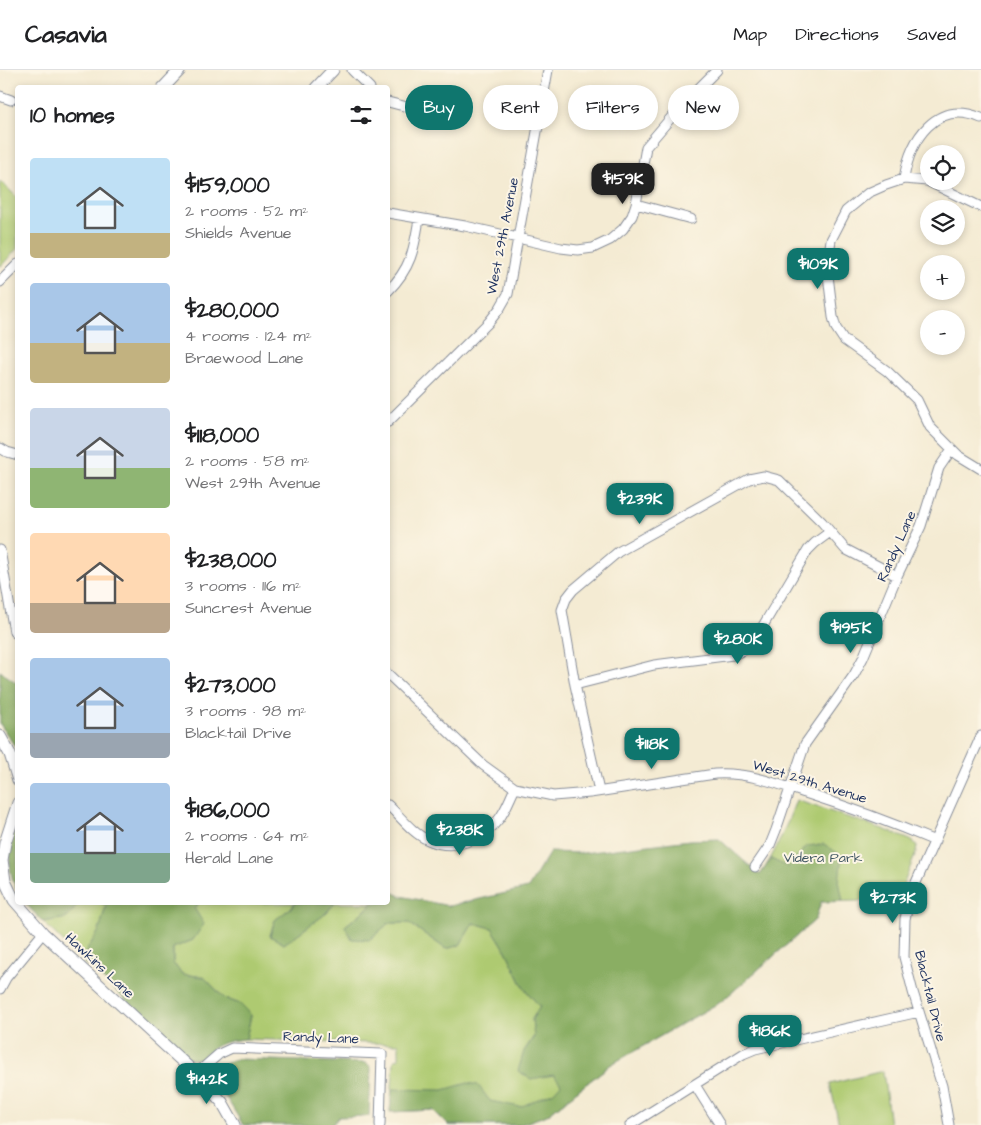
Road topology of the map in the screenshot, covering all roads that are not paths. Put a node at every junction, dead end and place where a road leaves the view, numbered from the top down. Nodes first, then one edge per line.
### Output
1 (180, 70) edge
2 (333, 70) edge
3 (352, 70) edge
4 (548, 70) edge
5 (717, 70) edge
6 (166, 85) edge
7 (319, 85) edge
8 (367, 85) edge
9 (0, 96) edge
10 (11, 100) dead end
11 (390, 103) edge
12 (405, 106) edge
13 (981, 118) edge
14 (904, 179) junction
15 (636, 204) junction
16 (981, 207) edge
17 (390, 213) edge
18 (419, 219) junction
19 (691, 219) dead end
20 (517, 237) junction
21 (15, 267) edge
22 (0, 282) edge
23 (390, 289) edge
24 (390, 420) edge
25 (0, 448) edge
26 (952, 448) junction
27 (15, 454) edge
28 (981, 468) edge
29 (830, 532) junction
30 (0, 550) edge
31 (897, 576) junction
32 (15, 633) edge
33 (390, 676) edge
34 (576, 685) junction
35 (0, 736) edge
36 (981, 736) edge
37 (15, 770) edge
38 (515, 788) junction
39 (790, 788) junction
40 (599, 791) junction
41 (390, 807) edge
42 (15, 812) edge
43 (935, 841) junction
44 (755, 866) dead end
45 (15, 901) edge
46 (19, 905) edge
47 (44, 933) junction
48 (3, 975) edge
49 (0, 989) edge
50 (919, 1012) junction
51 (196, 1074) junction
52 (695, 1085) junction
53 (235, 1125) edge
54 (380, 1125) edge
55 (630, 1125) edge
56 (720, 1125) edge
57 (949, 1125) edge

1 - 6 street
2 - 7 street
3 - 8 street
4 - 20 street, West 29th Avenue
5 - 15 street
9 - 10 street
11 - 12 street
13 - 14 street
14 - 16 street
14 - 26 street
15 - 19 street
15 - 20 street
17 - 18 street
18 - 20 street
18 - 23 street
20 - 24 street, West 29th Avenue
21 - 22 street
25 - 27 street
26 - 28 street
26 - 31 street, Randy Lane
29 - 31 street
29 - 34 street
29 - 34 street
30 - 32 street
31 - 39 street, Randy Lane
33 - 38 street, West 29th Avenue
34 - 40 street
35 - 37 street
36 - 43 street, Blacktail Drive
38 - 40 street, West 29th Avenue
38 - 41 street
39 - 40 street, West 29th Avenue
39 - 43 street, West 29th Avenue
39 - 44 street, Randy Lane
42 - 45 street, Hawkins Lane
43 - 50 street, Blacktail Drive
46 - 47 street, Hawkins Lane
47 - 48 street
47 - 51 street, Hawkins Lane
48 - 49 street
50 - 52 street
50 - 57 street, Blacktail Drive
51 - 53 street, Hawkins Lane
51 - 54 street, Randy Lane
52 - 55 street
52 - 56 street

